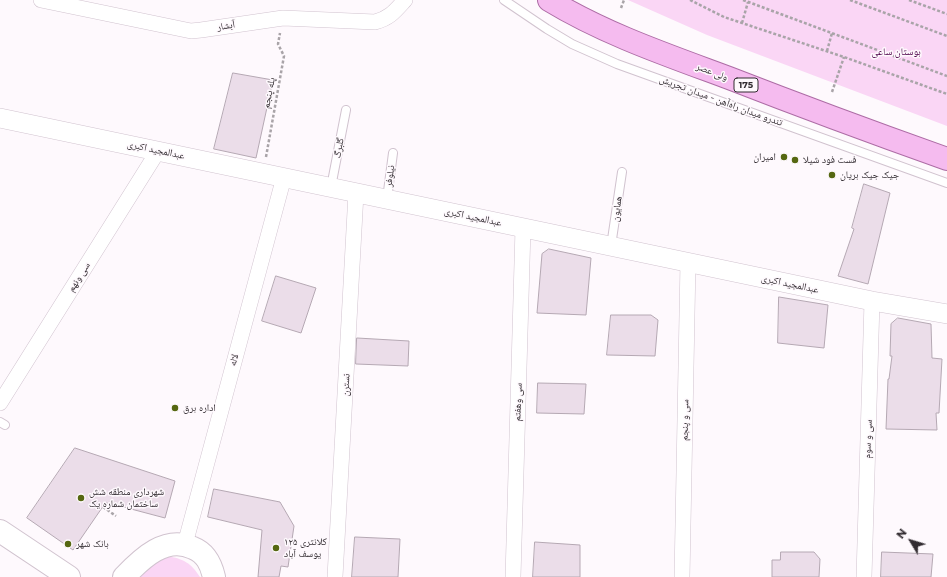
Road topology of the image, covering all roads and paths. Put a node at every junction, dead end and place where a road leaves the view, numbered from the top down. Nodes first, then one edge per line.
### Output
1 (41, 0) edge
2 (405, 0) edge
3 (504, 0) edge
4 (549, 0) edge
5 (624, 0) edge
6 (690, 0) edge
7 (743, 0) edge
8 (850, 0) edge
9 (909, 0) edge
10 (748, 2) junction
11 (621, 8) dead end
12 (947, 14) edge
13 (283, 18) junction
14 (742, 23) junction
15 (832, 33) junction
16 (947, 36) edge
17 (827, 51) junction
18 (844, 57) junction
19 (947, 76) edge
20 (832, 92) dead end
21 (947, 94) edge
22 (346, 110) dead end
23 (0, 118) edge
24 (158, 151) junction
25 (393, 153) dead end
26 (947, 159) edge
27 (622, 172) dead end
28 (263, 173) junction
29 (284, 177) junction
30 (947, 184) edge
31 (331, 187) junction
32 (356, 192) junction
33 (388, 199) junction
34 (523, 228) junction
35 (611, 246) junction
36 (688, 262) junction
37 (872, 301) junction
38 (947, 314) edge
39 (0, 403) edge
40 (103, 507) dead end
41 (116, 516) dead end
42 (0, 531) edge
43 (185, 544) junction
44 (69, 577) edge
45 (124, 577) edge
46 (214, 577) edge
47 (335, 577) edge
48 (513, 577) edge
49 (682, 577) edge
50 (864, 577) edge

1 - 13 street, آبشار
2 - 13 street, آبشار
3 - 30 lane, تندرو میدان راه‌آهن - میدان تجریش
4 - 26 main road, ولی عصر / 175
5 - 11 path
6 - 14 path
7 - 10 path
8 - 16 path
9 - 12 path
10 - 14 path
10 - 15 path
13 - 28 path, پله پنجم
14 - 17 path
15 - 17 path
15 - 19 path
17 - 18 path
18 - 20 path
18 - 21 path
22 - 31 lane, گلبرگ
23 - 24 street, عبدالمجید اکبری
24 - 28 street, عبدالمجید اکبری
24 - 39 street, سی ونهم
25 - 33 lane, نیلوفر
27 - 35 lane, همایون
28 - 29 street, عبدالمجید اکبری
29 - 31 street, عبدالمجید اکبری
29 - 43 street, لاله
31 - 32 street, عبدالمجید اکبری
32 - 33 street, عبدالمجید اکبری
32 - 47 street, نسترن
33 - 34 street, عبدالمجید اکبری
34 - 35 street, عبدالمجید اکبری
34 - 48 street, سی وهفتم
35 - 36 street, عبدالمجید اکبری
36 - 37 street, عبدالمجید اکبری
36 - 49 street, سی و پنجم
37 - 38 street, عبدالمجید اکبری
37 - 50 street, سی و سوم
40 - 41 path
42 - 44 main road
43 - 45 main road
43 - 46 main road

